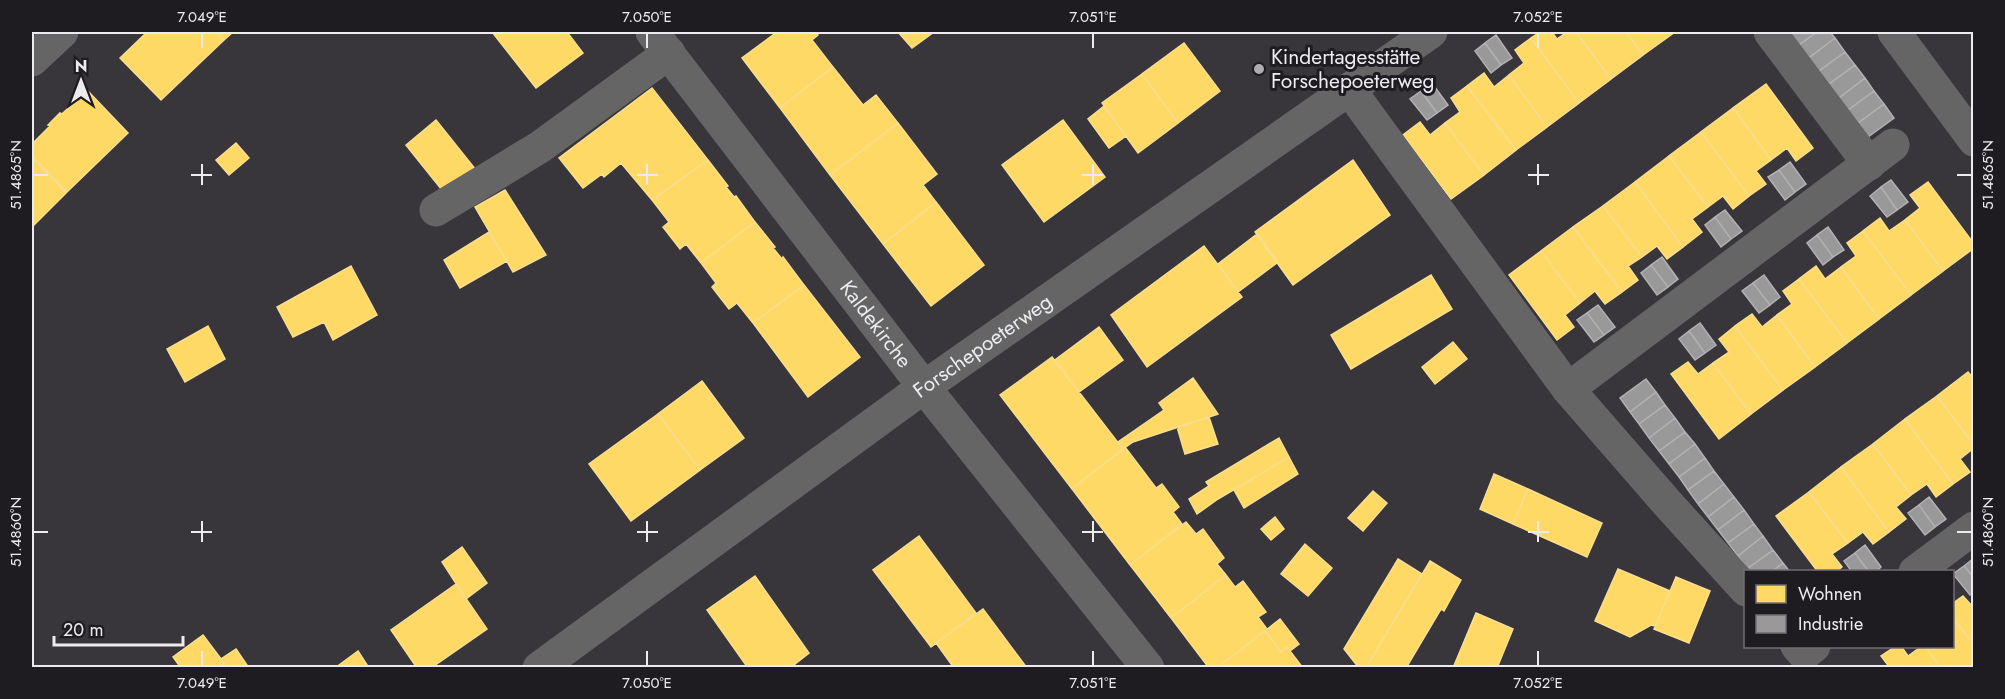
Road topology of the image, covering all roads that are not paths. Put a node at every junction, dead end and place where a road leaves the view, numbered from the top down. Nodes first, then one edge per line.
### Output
1 (62, 32) edge
2 (1431, 32) edge
3 (1770, 32) edge
4 (1894, 32) edge
5 (661, 42) edge
6 (32, 60) edge
7 (1349, 89) junction
8 (1974, 140) edge
9 (436, 210) dead end
10 (924, 387) junction
11 (1568, 389) junction
12 (1974, 528) edge
13 (1918, 570) edge
14 (1744, 588) edge
15 (1799, 648) edge
16 (1812, 648) edge
17 (539, 668) edge
18 (1148, 668) edge

1 - 6 street
2 - 7 street, Forschepoeterweg
3 - 11 street
4 - 8 street
5 - 9 street
5 - 10 street, Kaldekirche
7 - 10 street, Forschepoeterweg
7 - 11 street
10 - 17 street, Forschepoeterweg
10 - 18 street, Kaldekirche
11 - 14 street
12 - 13 street
15 - 16 street

